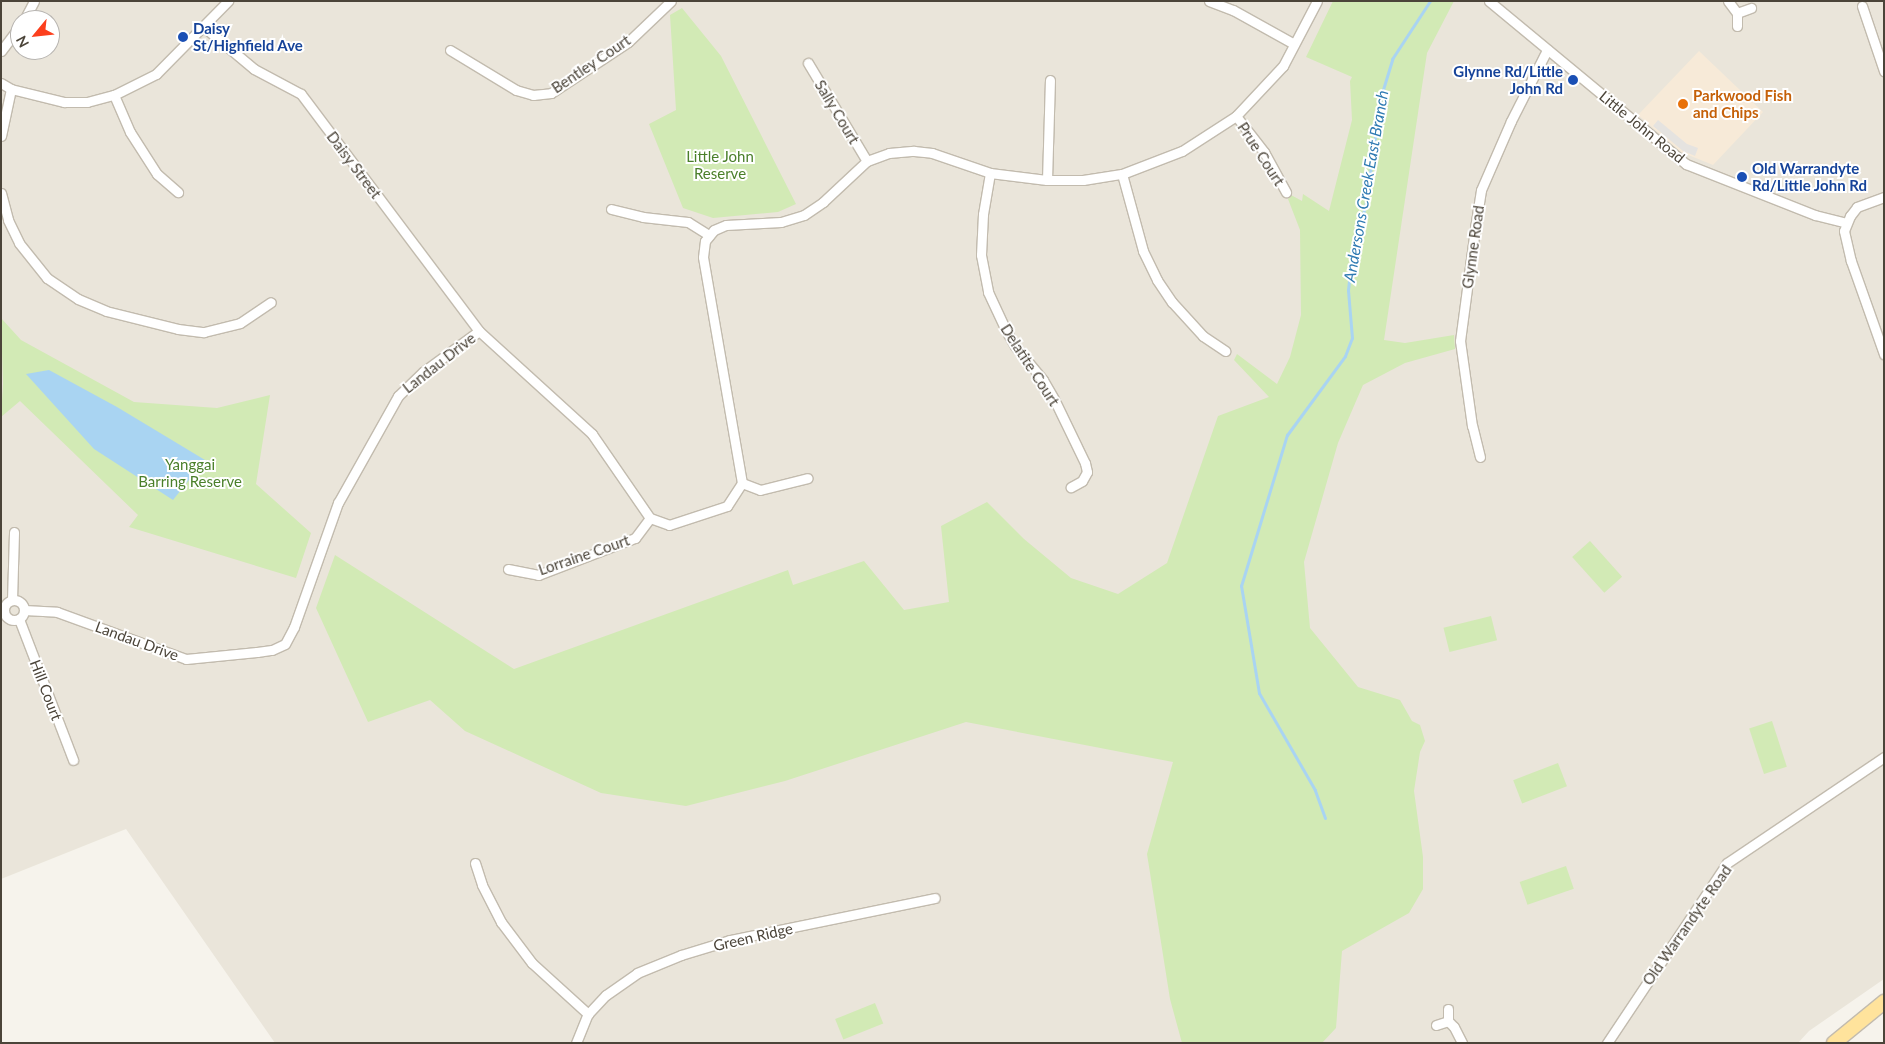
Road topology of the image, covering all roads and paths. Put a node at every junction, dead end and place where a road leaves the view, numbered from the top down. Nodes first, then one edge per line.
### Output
1 (228, 1) edge
2 (671, 1) edge
3 (1209, 1) edge
4 (1317, 1) edge
5 (1489, 1) edge
6 (1728, 1) edge
7 (1862, 6) dead end
8 (1751, 8) dead end
9 (1737, 13) junction
10 (1737, 26) dead end
11 (204, 27) junction
12 (10, 40) edge
13 (1294, 44) junction
14 (450, 50) dead end
15 (1547, 50) junction
16 (1, 52) edge
17 (808, 63) dead end
18 (1884, 71) edge
19 (1050, 80) dead end
20 (1, 83) edge
21 (11, 89) junction
22 (114, 95) junction
23 (1236, 116) junction
24 (1, 136) edge
25 (867, 161) junction
26 (990, 173) junction
27 (1122, 174) junction
28 (1047, 180) junction
29 (178, 192) dead end
30 (1286, 192) dead end
31 (1, 193) edge
32 (1884, 197) edge
33 (611, 209) dead end
34 (1846, 223) junction
35 (709, 235) junction
36 (271, 302) dead end
37 (479, 331) junction
38 (1225, 351) dead end
39 (1884, 354) edge
40 (1480, 457) dead end
41 (808, 478) dead end
42 (742, 482) junction
43 (1071, 487) dead end
44 (650, 518) junction
45 (14, 532) dead end
46 (508, 569) dead end
47 (12, 600) junction
48 (2, 610) edge
49 (24, 610) junction
50 (18, 619) junction
51 (1884, 757) edge
52 (73, 760) dead end
53 (475, 863) dead end
54 (934, 898) dead end
55 (1884, 1002) edge
56 (1448, 1009) dead end
57 (588, 1014) junction
58 (1448, 1021) junction
59 (1436, 1025) dead end
60 (576, 1043) edge
61 (1462, 1043) edge
62 (1607, 1043) edge
63 (1834, 1043) edge

1 - 11 street
2 - 14 street, Bentley Court
3 - 13 street
4 - 13 street
5 - 15 street, Little John Road
6 - 9 street
7 - 18 street
8 - 9 street
9 - 10 street
11 - 22 street
11 - 37 street, Daisy Street
12 - 16 street
13 - 23 street
15 - 34 street, Little John Road
15 - 40 street, Glynne Road
17 - 25 street, Sally Court
19 - 28 street
20 - 21 street
21 - 22 street
21 - 24 street
22 - 29 street
23 - 27 street
23 - 30 street, Prue Court
25 - 26 street
25 - 35 street
26 - 28 street
26 - 43 street, Delatite Court
27 - 28 street
27 - 38 street
31 - 36 street
32 - 34 street
33 - 35 street
34 - 39 street
35 - 42 street
37 - 44 street, Landau Drive
37 - 49 street, Landau Drive
41 - 42 street
42 - 44 street
44 - 46 street, Lorraine Court
45 - 47 street
47 - 48 street
47 - 49 street
48 - 50 street
49 - 50 street
50 - 52 street, Hill Court
51 - 62 street, Old Warrandyte Road
53 - 57 street
54 - 57 street, Green Ridge
55 - 63 main road
56 - 58 street
57 - 60 street
58 - 59 street
58 - 61 street

